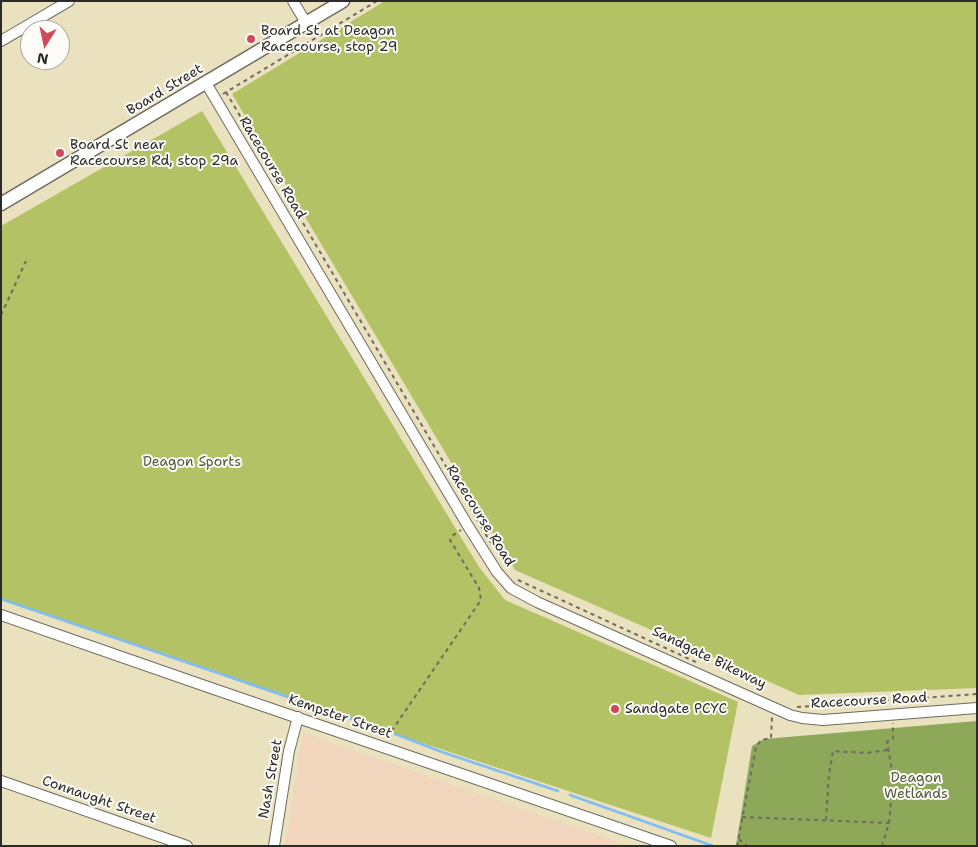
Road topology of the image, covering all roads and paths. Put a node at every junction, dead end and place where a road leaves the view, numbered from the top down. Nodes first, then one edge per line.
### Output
1 (69, 1) edge
2 (293, 1) edge
3 (343, 1) edge
4 (377, 1) edge
5 (306, 24) junction
6 (1, 41) edge
7 (206, 83) junction
8 (1, 204) edge
9 (26, 261) dead end
10 (1, 315) edge
11 (465, 527) dead end
12 (492, 546) dead end
13 (512, 577) dead end
14 (1, 615) edge
15 (701, 665) dead end
16 (977, 694) edge
17 (773, 707) junction
18 (790, 707) dead end
19 (977, 708) edge
20 (893, 715) junction
21 (298, 717) junction
22 (386, 748) junction
23 (888, 750) junction
24 (1, 781) edge
25 (742, 817) junction
26 (826, 820) junction
27 (889, 823) junction
28 (739, 838) junction
29 (187, 846) edge
30 (274, 846) edge
31 (671, 846) edge
32 (737, 846) edge
33 (747, 846) edge
34 (882, 846) edge

1 - 6 street
2 - 5 street
3 - 5 main road, Board Street
4 - 12 path
5 - 7 main road, Board Street
7 - 8 main road, Board Street
7 - 17 street, Racecourse Road
9 - 10 path
11 - 22 path
13 - 15 path, Sandgate Bikeway
14 - 21 street, Kempster Street
16 - 18 path
17 - 20 street, Racecourse Road
17 - 25 path
19 - 20 street, Racecourse Road
20 - 23 path
21 - 22 street, Kempster Street
21 - 30 street, Nash Street
22 - 31 street, Kempster Street
23 - 26 path
23 - 27 path
24 - 29 street, Connaught Street
25 - 26 path
25 - 28 path
26 - 27 path
27 - 34 path
28 - 32 path
28 - 33 path

